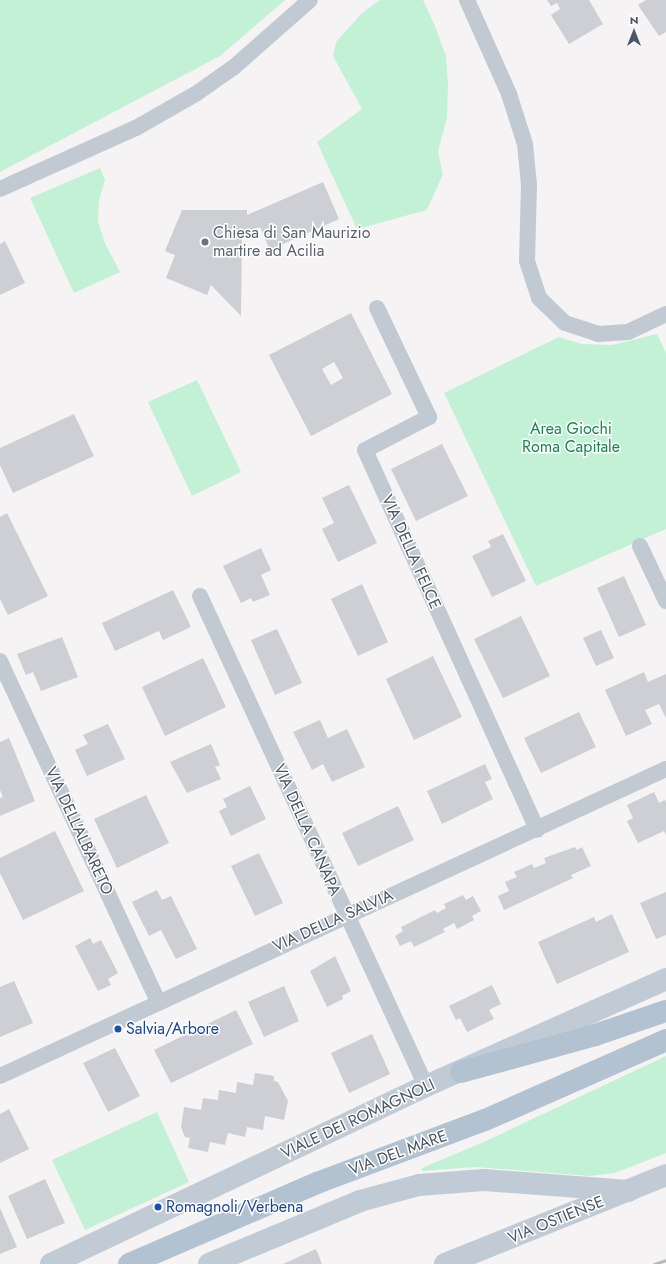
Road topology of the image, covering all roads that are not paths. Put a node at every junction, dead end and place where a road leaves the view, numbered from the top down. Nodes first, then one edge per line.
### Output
1 (310, 0) edge
2 (467, 0) edge
3 (0, 190) edge
4 (377, 308) dead end
5 (666, 314) edge
6 (640, 546) dead end
7 (200, 596) dead end
8 (666, 601) edge
9 (0, 661) edge
10 (666, 769) edge
11 (537, 830) junction
12 (346, 915) junction
13 (666, 979) edge
14 (158, 1001) junction
15 (666, 1011) edge
16 (666, 1040) edge
17 (461, 1072) junction
18 (0, 1076) edge
19 (426, 1086) junction
20 (666, 1175) edge
21 (629, 1191) junction
22 (51, 1264) edge
23 (129, 1264) edge
24 (210, 1264) edge
25 (445, 1264) edge

1 - 3 street
2 - 5 street
4 - 11 street, VIA DELLA FELCE
6 - 8 street
7 - 12 street, VIA DELLA CANAPA
9 - 14 street, VIA DELL'ALBARETO
10 - 11 street, VIA DELLA SALVIA
11 - 12 street, VIA DELLA SALVIA
12 - 14 street, VIA DELLA SALVIA
12 - 19 street, VIA DELLA CANAPA
13 - 17 main road, VIALE DEI ROMAGNOLI
14 - 18 street, VIA DELLA SALVIA
15 - 17 main road
16 - 23 main road, VIA DEL MARE
17 - 19 main road, VIALE DEI ROMAGNOLI
19 - 22 main road, VIALE DEI ROMAGNOLI
20 - 21 main road, VIA OSTIENSE
21 - 24 main road
21 - 25 main road, VIA OSTIENSE

